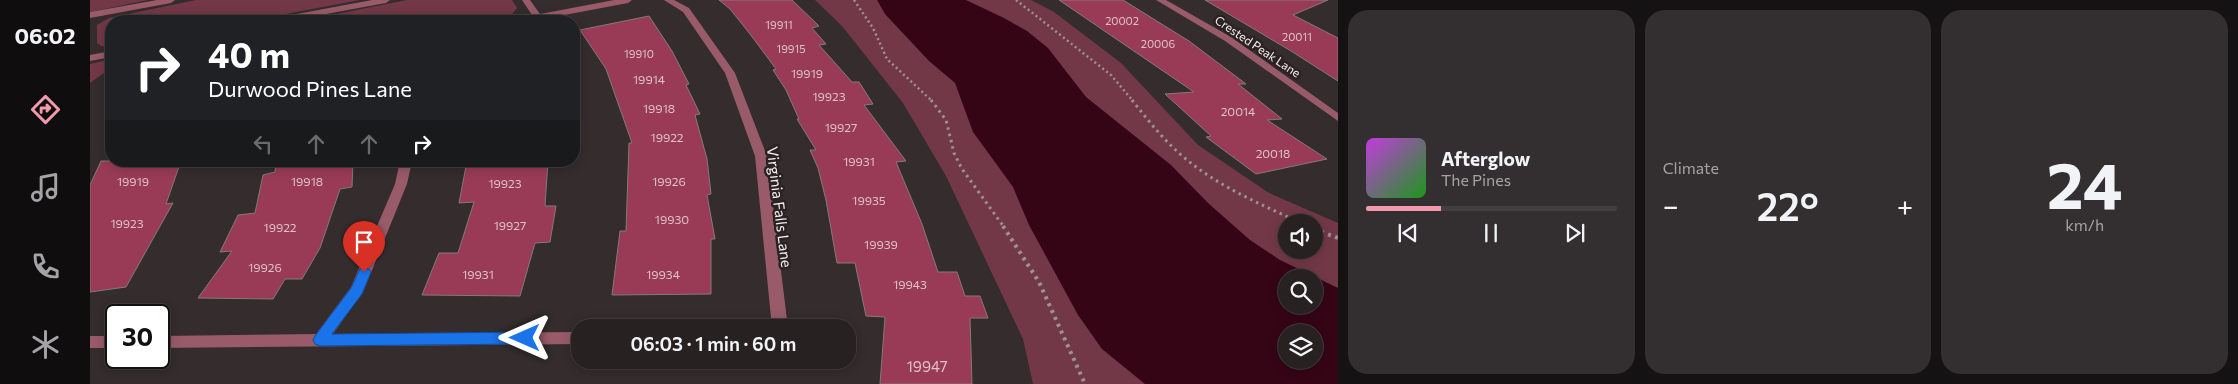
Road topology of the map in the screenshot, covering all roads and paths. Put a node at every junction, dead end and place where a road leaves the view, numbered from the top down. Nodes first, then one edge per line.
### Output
1 (172, 0) edge
2 (386, 0) edge
3 (526, 0) edge
4 (567, 0) edge
5 (628, 0) edge
6 (668, 0) edge
7 (854, 0) edge
8 (1016, 0) edge
9 (1160, 0) edge
10 (575, 10) junction
11 (90, 15) edge
12 (307, 15) edge
13 (537, 15) edge
14 (549, 15) edge
15 (105, 55) edge
16 (90, 58) edge
17 (1338, 118) edge
18 (405, 167) edge
19 (1282, 214) edge
20 (1323, 232) edge
21 (1338, 238) edge
22 (779, 319) edge
23 (571, 338) edge
24 (320, 340) junction
25 (90, 342) edge
26 (105, 342) edge
27 (170, 342) edge
28 (1085, 384) edge

1 - 11 street
2 - 12 street
3 - 13 street
4 - 10 street
5 - 10 street
6 - 22 street, Virginia Falls Lane
7 - 28 path
8 - 19 path
9 - 17 street, Crested Peak Lane
10 - 14 street
15 - 16 street
18 - 24 street
20 - 21 path
23 - 24 street
24 - 27 street
25 - 26 street

